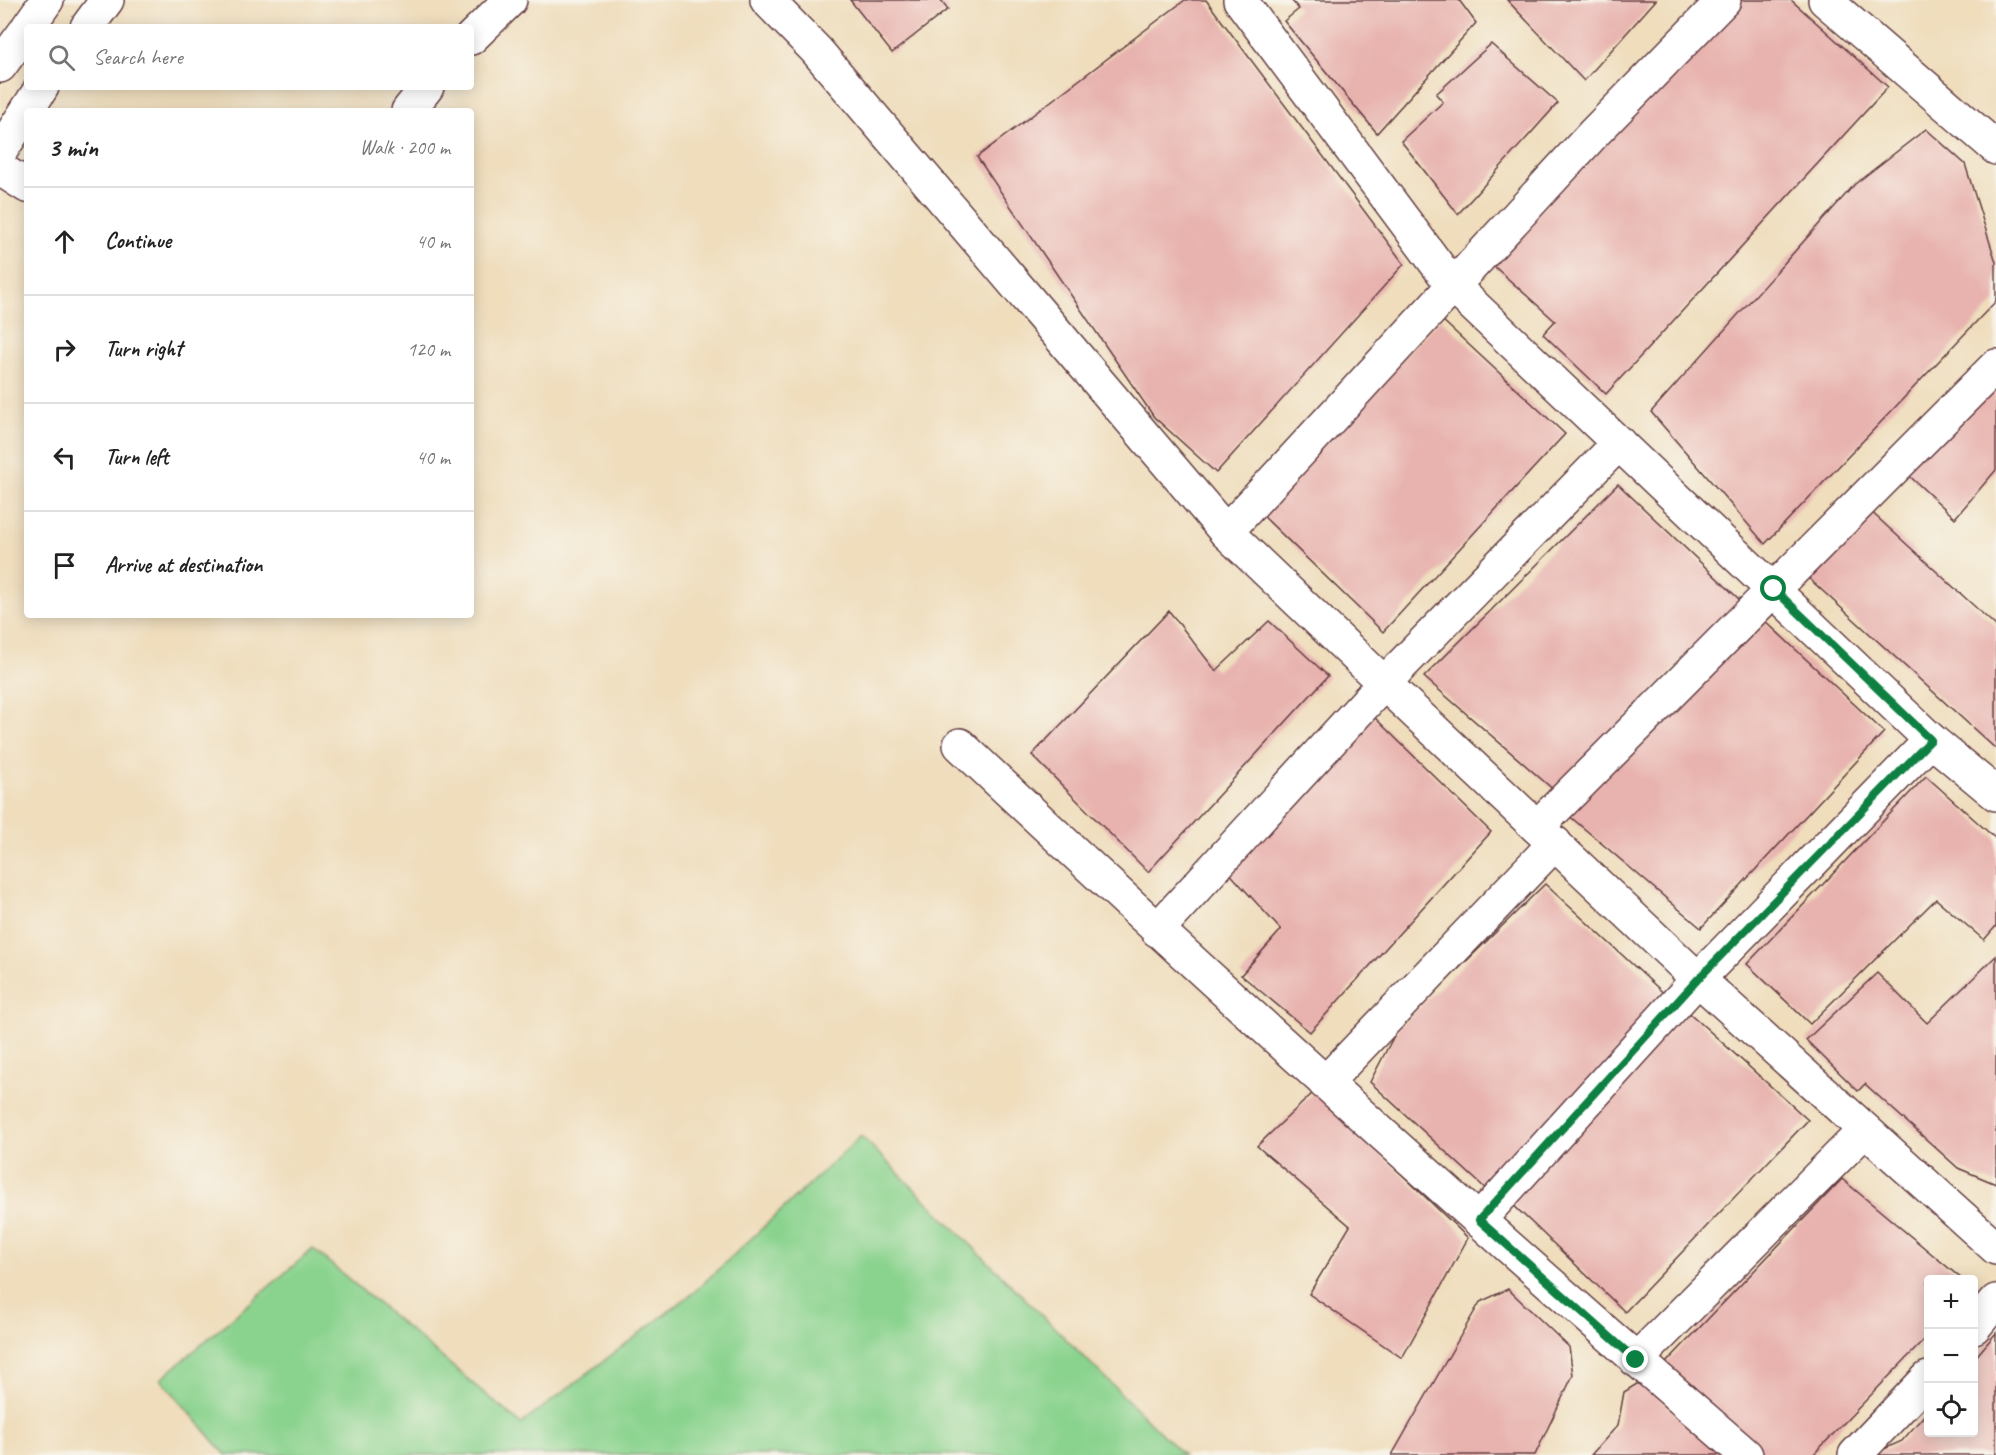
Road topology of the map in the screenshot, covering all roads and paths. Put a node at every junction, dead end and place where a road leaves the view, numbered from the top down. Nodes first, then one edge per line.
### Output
1 (47, 0) edge
2 (107, 0) edge
3 (510, 0) edge
4 (767, 0) edge
5 (1240, 0) edge
6 (1724, 0) edge
7 (1825, 0) edge
8 (31, 24) edge
9 (89, 24) edge
10 (24, 33) edge
11 (474, 35) edge
12 (0, 66) edge
13 (40, 90) edge
14 (425, 90) edge
15 (28, 108) edge
16 (410, 108) edge
17 (24, 115) edge
18 (1996, 148) edge
19 (0, 152) edge
20 (0, 169) edge
21 (24, 184) edge
22 (1453, 286) junction
23 (1996, 366) edge
24 (1619, 443) junction
25 (1226, 532) junction
26 (1774, 589) junction
27 (1384, 683) junction
28 (1931, 740) junction
29 (960, 745) dead end
30 (1996, 794) edge
31 (1546, 835) junction
32 (1157, 930) junction
33 (1698, 979) junction
34 (1325, 1083) junction
35 (1864, 1130) junction
36 (1479, 1220) junction
37 (1996, 1248) edge
38 (1996, 1301) edge
39 (1978, 1322) edge
40 (1636, 1360) junction
41 (1924, 1383) edge
42 (1746, 1455) edge
43 (1855, 1455) edge

1 - 8 street
2 - 9 street
3 - 11 street
4 - 25 street
5 - 22 street
6 - 22 street
7 - 18 street
10 - 12 street
13 - 15 street
14 - 16 street
17 - 19 street
20 - 21 street
22 - 24 street
22 - 25 street
23 - 26 street
24 - 26 street
24 - 27 street
25 - 27 street
26 - 28 street
26 - 31 street
27 - 31 street
27 - 32 street
28 - 30 street
28 - 33 street
29 - 32 street
31 - 33 street
31 - 34 street
32 - 34 street
33 - 35 street
33 - 36 street
34 - 36 street
35 - 37 street
35 - 40 street
36 - 40 street
38 - 39 street
40 - 42 street
41 - 43 street

